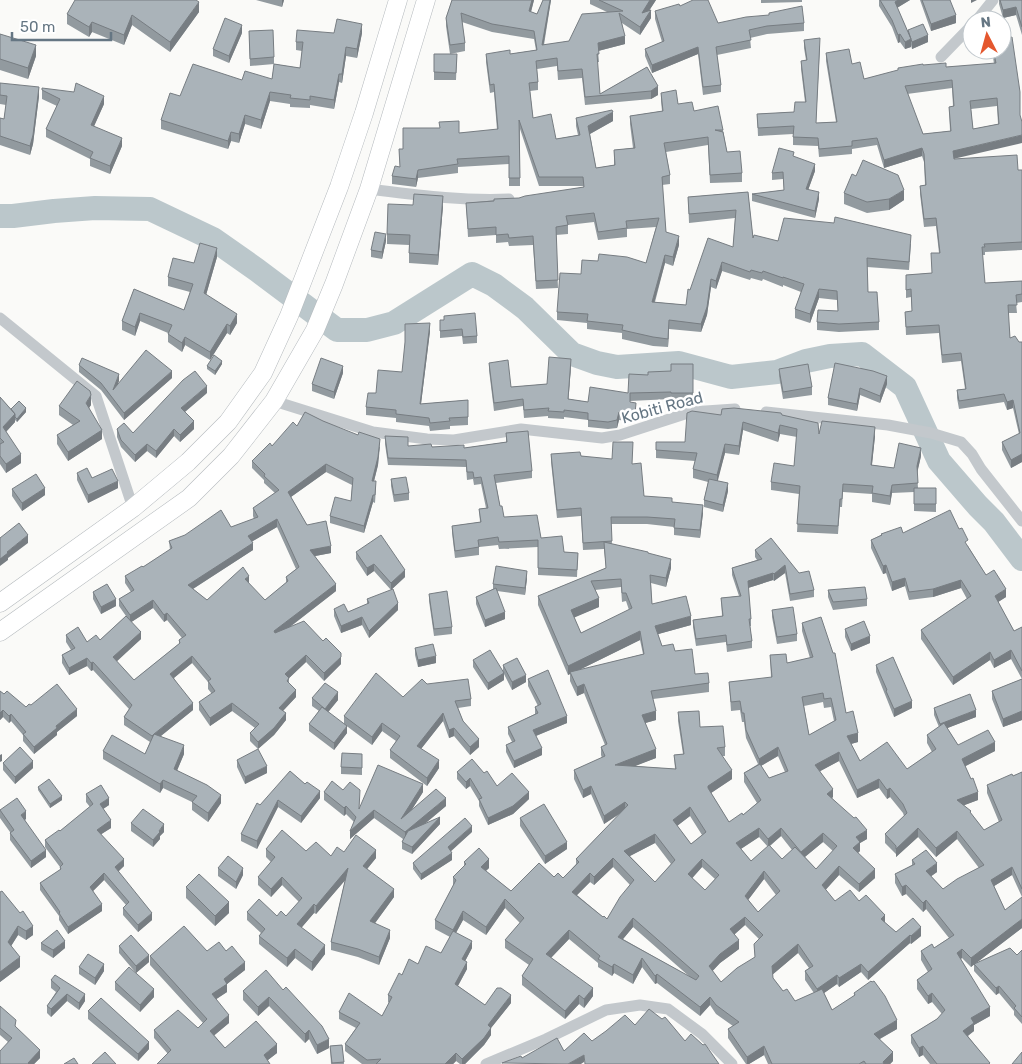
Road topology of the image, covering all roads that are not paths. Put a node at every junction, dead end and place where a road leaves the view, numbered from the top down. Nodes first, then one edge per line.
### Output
1 (398, 0) edge
2 (426, 0) edge
3 (993, 0) edge
4 (985, 10) edge
5 (962, 35) edge
6 (941, 56) dead end
7 (369, 189) junction
8 (519, 198) edge
9 (0, 318) edge
10 (274, 401) junction
11 (133, 508) junction
12 (1022, 521) edge
13 (0, 603) edge
14 (0, 632) edge
15 (486, 1064) edge
16 (732, 1064) edge

1 - 11 main road
2 - 7 main road
3 - 4 street
5 - 6 street
7 - 8 street
7 - 10 main road
9 - 11 street
10 - 12 street, Kobiti Road
10 - 14 main road
11 - 13 main road
15 - 16 street

